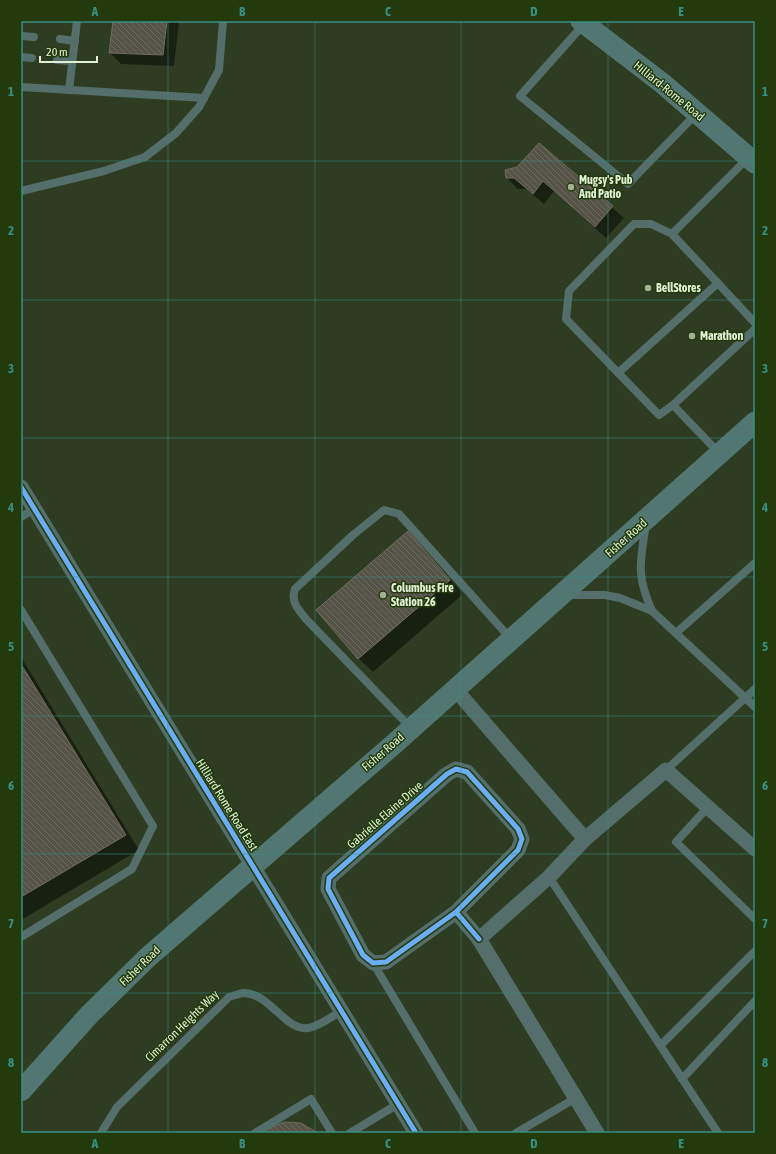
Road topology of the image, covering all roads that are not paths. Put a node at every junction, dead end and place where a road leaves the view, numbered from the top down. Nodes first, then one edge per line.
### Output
1 (77, 21) edge
2 (223, 21) edge
3 (583, 22) edge
4 (21, 36) edge
5 (34, 37) dead end
6 (60, 39) dead end
7 (75, 41) junction
8 (21, 57) edge
9 (32, 58) dead end
10 (58, 60) dead end
11 (72, 61) junction
12 (21, 87) edge
13 (69, 90) junction
14 (204, 98) junction
15 (697, 113) junction
16 (752, 160) edge
17 (21, 191) edge
18 (672, 234) junction
19 (718, 283) junction
20 (755, 323) edge
21 (755, 328) edge
22 (618, 373) junction
23 (673, 405) junction
24 (755, 422) edge
25 (720, 454) junction
26 (21, 487) edge
27 (34, 509) junction
28 (21, 517) edge
29 (646, 520) junction
30 (755, 563) edge
31 (562, 594) junction
32 (21, 610) edge
33 (652, 611) junction
34 (676, 633) junction
35 (511, 640) junction
36 (456, 689) junction
37 (755, 689) edge
38 (745, 697) junction
39 (755, 707) edge
40 (411, 728) junction
41 (666, 770) junction
42 (708, 807) junction
43 (585, 839) junction
44 (755, 849) edge
45 (252, 865) junction
46 (549, 877) junction
47 (456, 912) junction
48 (755, 919) edge
49 (21, 938) edge
50 (480, 938) junction
51 (755, 951) edge
52 (373, 963) junction
53 (755, 1001) edge
54 (341, 1010) junction
55 (661, 1046) junction
56 (682, 1079) junction
57 (21, 1092) edge
58 (576, 1098) junction
59 (398, 1104) junction
60 (101, 1133) edge
61 (255, 1133) edge
62 (332, 1133) edge
63 (350, 1133) edge
64 (416, 1133) edge
65 (475, 1133) edge
66 (516, 1133) edge
67 (597, 1133) edge
68 (718, 1133) edge

1 - 7 lane
2 - 14 lane
3 - 15 main road, Hilliard-Rome Road
3 - 15 lane
4 - 5 lane
6 - 7 lane
7 - 11 lane
8 - 9 lane
10 - 11 lane
11 - 13 lane
12 - 13 lane
13 - 14 lane
14 - 17 lane
15 - 16 main road, Hilliard-Rome Road
16 - 18 lane
18 - 19 lane
18 - 22 lane
19 - 20 lane
19 - 22 lane
21 - 23 lane
22 - 23 lane
23 - 25 lane
24 - 25 main road, Fisher Road
25 - 29 main road, Fisher Road
26 - 27 street, Hilliard Rome Road East
27 - 28 lane
27 - 45 street, Hilliard Rome Road East
29 - 31 main road, Fisher Road
29 - 33 lane
30 - 34 lane
31 - 33 lane
31 - 35 main road, Fisher Road
32 - 49 lane
33 - 34 lane
34 - 38 lane
35 - 36 main road, Fisher Road
35 - 40 lane
36 - 40 main road, Fisher Road
36 - 43 street
37 - 38 lane
38 - 39 lane
38 - 41 lane
40 - 45 main road, Fisher Road
41 - 42 street
41 - 43 street
42 - 44 street
42 - 48 lane
43 - 46 street
45 - 54 street, Hilliard Rome Road East
45 - 57 main road, Fisher Road
46 - 50 street
46 - 55 lane
47 - 50 street
47 - 52 street, Gabrielle Elaine Drive
47 - 52 street, Gabrielle Elaine Drive
50 - 58 street
51 - 55 lane
52 - 65 lane
53 - 56 lane
54 - 59 street, Hilliard Rome Road East
54 - 60 lane, Cimarron Heights Way
55 - 56 lane
56 - 68 lane
58 - 66 lane
58 - 67 street
59 - 63 lane
59 - 64 street, Hilliard Rome Road East
61 - 62 lane

